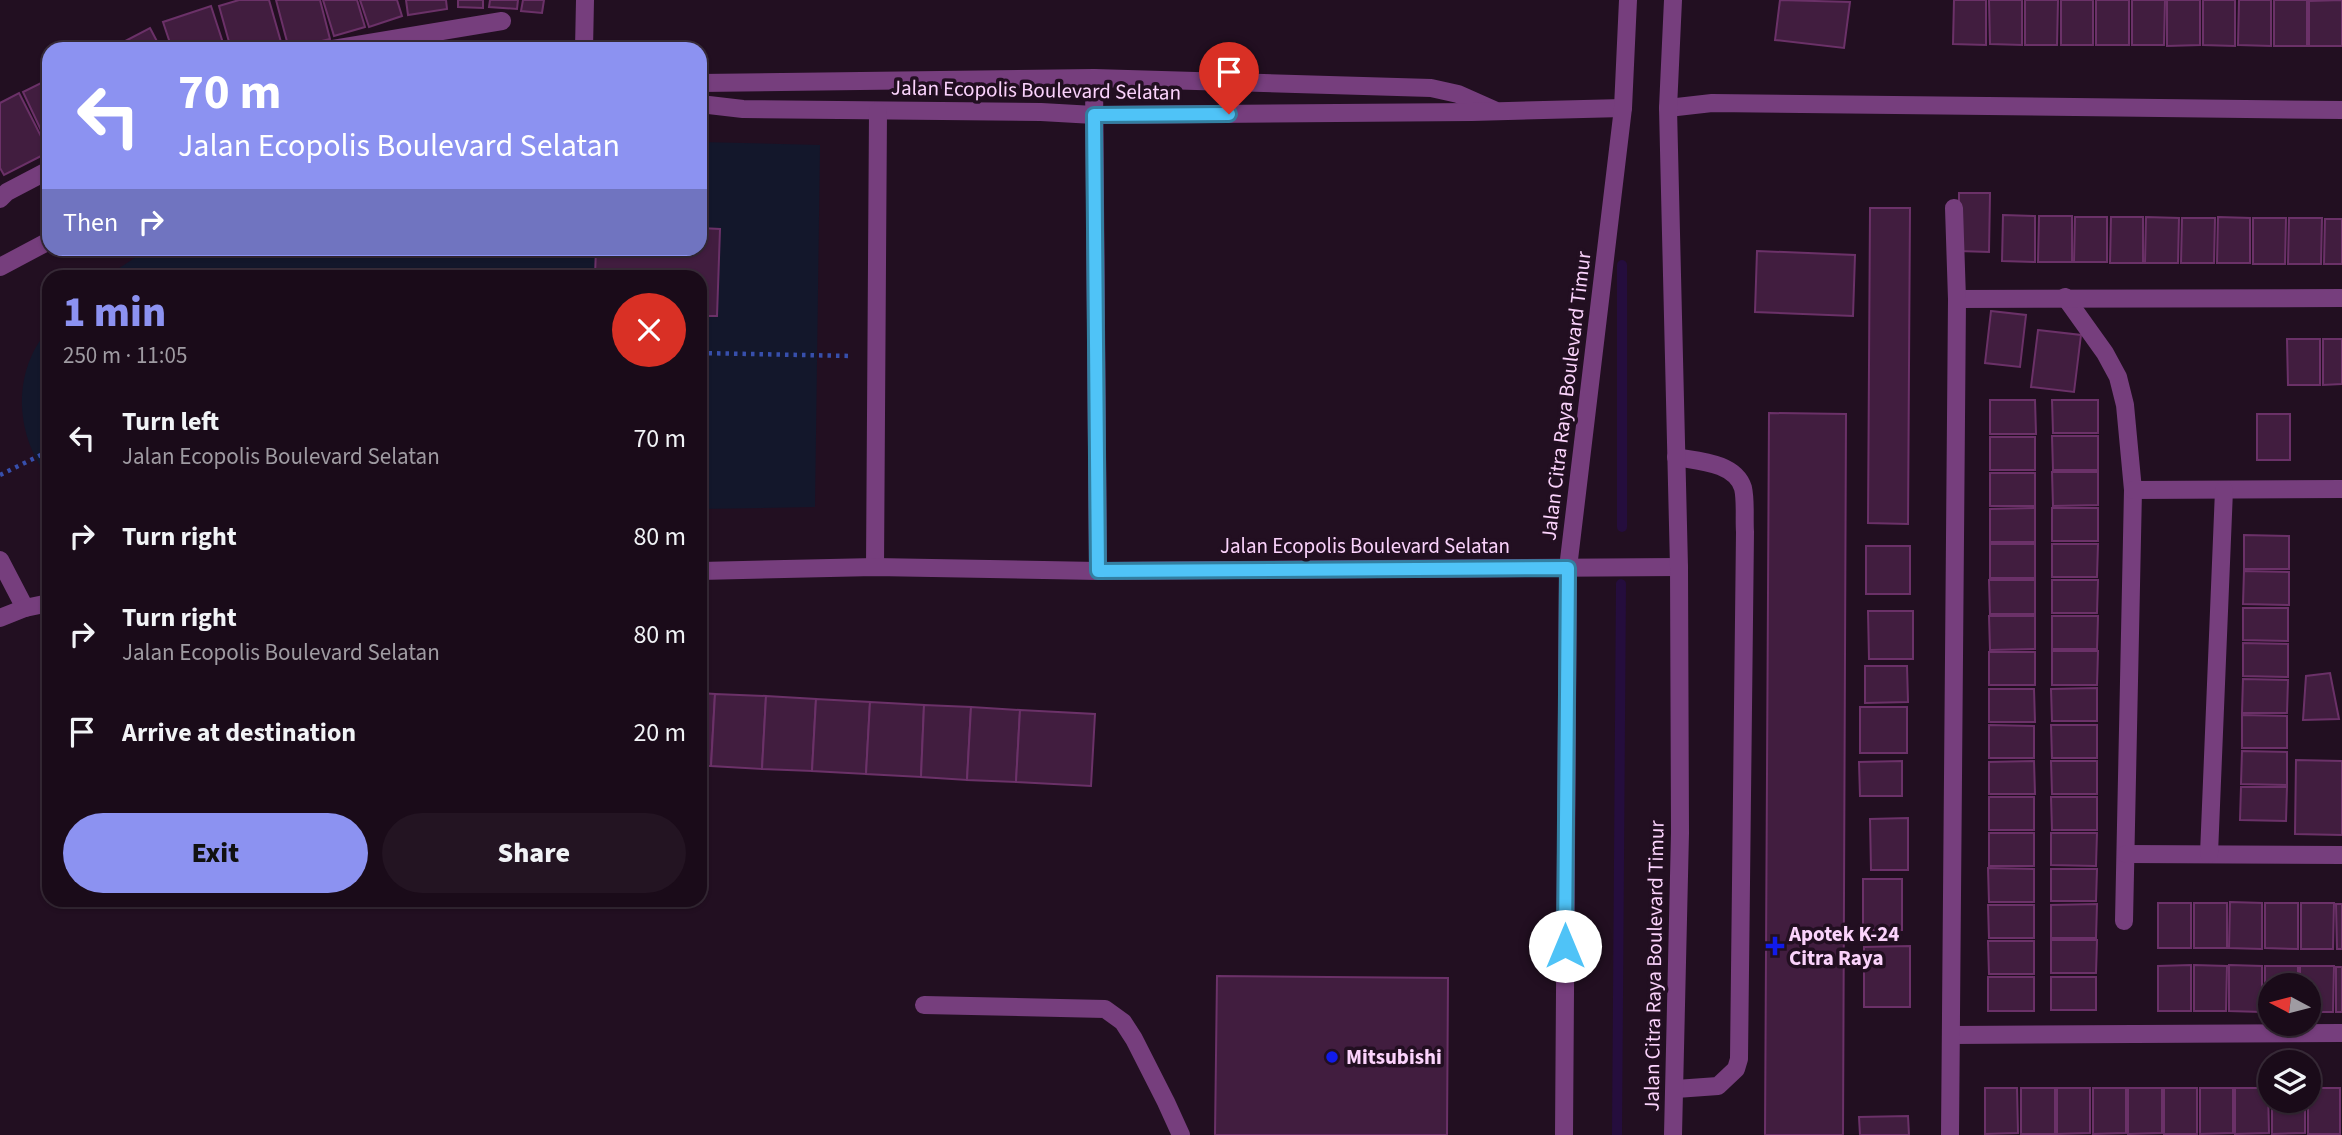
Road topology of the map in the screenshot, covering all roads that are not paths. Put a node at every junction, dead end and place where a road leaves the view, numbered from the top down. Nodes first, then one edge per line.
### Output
1 (585, 0) edge
2 (1628, 0) edge
3 (1673, 0) edge
4 (502, 21) dead end
5 (375, 42) edge
6 (584, 42) edge
7 (1094, 78) junction
8 (707, 83) edge
9 (707, 105) edge
10 (1623, 108) junction
11 (1668, 108) junction
12 (2342, 110) edge
13 (1496, 112) junction
14 (1094, 115) junction
15 (878, 120) junction
16 (42, 174) edge
17 (0, 199) edge
18 (1954, 208) dead end
19 (42, 245) edge
20 (0, 267) edge
21 (2066, 298) junction
22 (2342, 298) edge
23 (1957, 299) junction
24 (1676, 457) junction
25 (2342, 489) edge
26 (2133, 490) junction
27 (2224, 490) junction
28 (0, 560) edge
29 (1679, 567) junction
30 (875, 568) junction
31 (1568, 568) junction
32 (707, 571) edge
33 (1098, 571) junction
34 (42, 604) edge
35 (25, 608) junction
36 (0, 618) edge
37 (2126, 854) junction
38 (2208, 854) junction
39 (2342, 855) edge
40 (2124, 921) dead end
41 (924, 1005) dead end
42 (2342, 1033) edge
43 (1952, 1035) junction
44 (1676, 1089) junction
45 (1181, 1135) edge
46 (1564, 1135) edge
47 (1673, 1135) edge
48 (1950, 1135) edge

1 - 6 street
2 - 10 street, Jalan Citra Raya Boulevard Timur
3 - 11 street, Jalan Citra Raya Boulevard Timur
4 - 5 street
7 - 8 street
7 - 13 street
7 - 14 street
9 - 15 street, Jalan Ecopolis Boulevard Selatan
10 - 13 street, Jalan Ecopolis Boulevard Selatan
10 - 31 street, Jalan Citra Raya Boulevard Timur
11 - 12 street
11 - 24 street, Jalan Citra Raya Boulevard Timur
13 - 14 street, Jalan Ecopolis Boulevard Selatan
14 - 15 street, Jalan Ecopolis Boulevard Selatan
14 - 33 street
15 - 30 street
16 - 17 street
18 - 23 street
19 - 20 street
21 - 22 street
21 - 23 street
21 - 26 street
23 - 43 street
24 - 29 street, Jalan Citra Raya Boulevard Timur
24 - 44 street
25 - 27 street
26 - 27 street
26 - 37 street
27 - 38 street
28 - 35 street
29 - 31 street, Jalan Ecopolis Boulevard Selatan
29 - 44 street, Jalan Citra Raya Boulevard Timur
30 - 32 street, Jalan Ecopolis Boulevard Selatan
30 - 33 street, Jalan Ecopolis Boulevard Selatan
31 - 33 street, Jalan Ecopolis Boulevard Selatan
31 - 46 street, Jalan Citra Raya Boulevard Timur
34 - 35 street
35 - 36 street
37 - 38 street
37 - 40 street
38 - 39 street
41 - 45 street
42 - 43 street
43 - 48 street
44 - 47 street, Jalan Citra Raya Boulevard Timur

